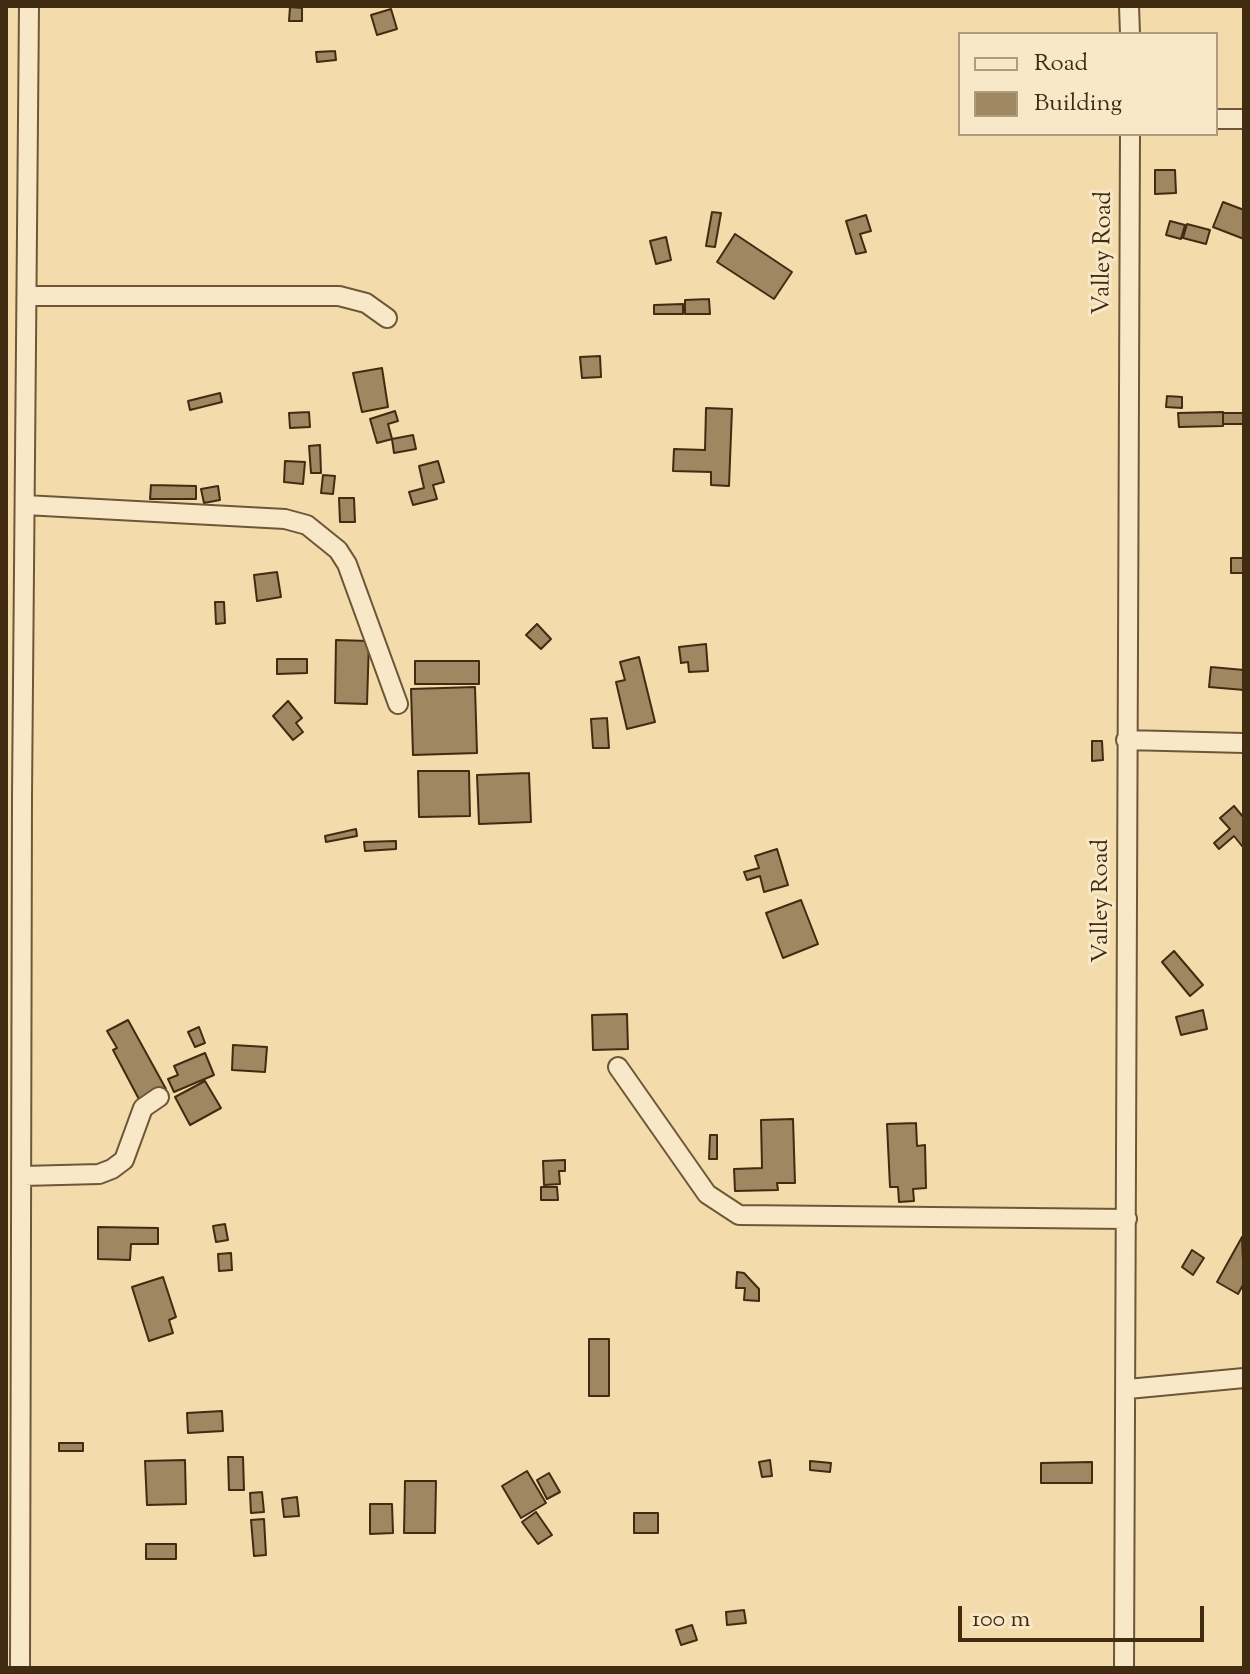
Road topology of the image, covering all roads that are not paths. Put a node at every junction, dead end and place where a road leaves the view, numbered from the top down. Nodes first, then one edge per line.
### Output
1 (29, 6) edge
2 (1129, 6) edge
3 (1130, 32) edge
4 (1218, 119) edge
5 (1244, 119) edge
6 (1130, 136) edge
7 (27, 296) junction
8 (387, 318) dead end
9 (25, 505) junction
10 (398, 704) dead end
11 (1126, 740) junction
12 (1244, 743) edge
13 (618, 1067) dead end
14 (159, 1097) dead end
15 (23, 1176) junction
16 (1127, 1219) junction
17 (14, 1240) edge
18 (1244, 1378) edge
19 (1128, 1389) junction
20 (20, 1668) edge
21 (1124, 1668) edge

1 - 7 street
2 - 3 street
4 - 5 street
6 - 11 street, Valley Road
7 - 8 street
7 - 9 street
9 - 10 street
9 - 15 street
11 - 12 street
11 - 16 street, Valley Road
13 - 16 street
14 - 15 street
15 - 17 street
16 - 19 street, Valley Road
17 - 20 street
18 - 19 street
19 - 21 street, Valley Road

